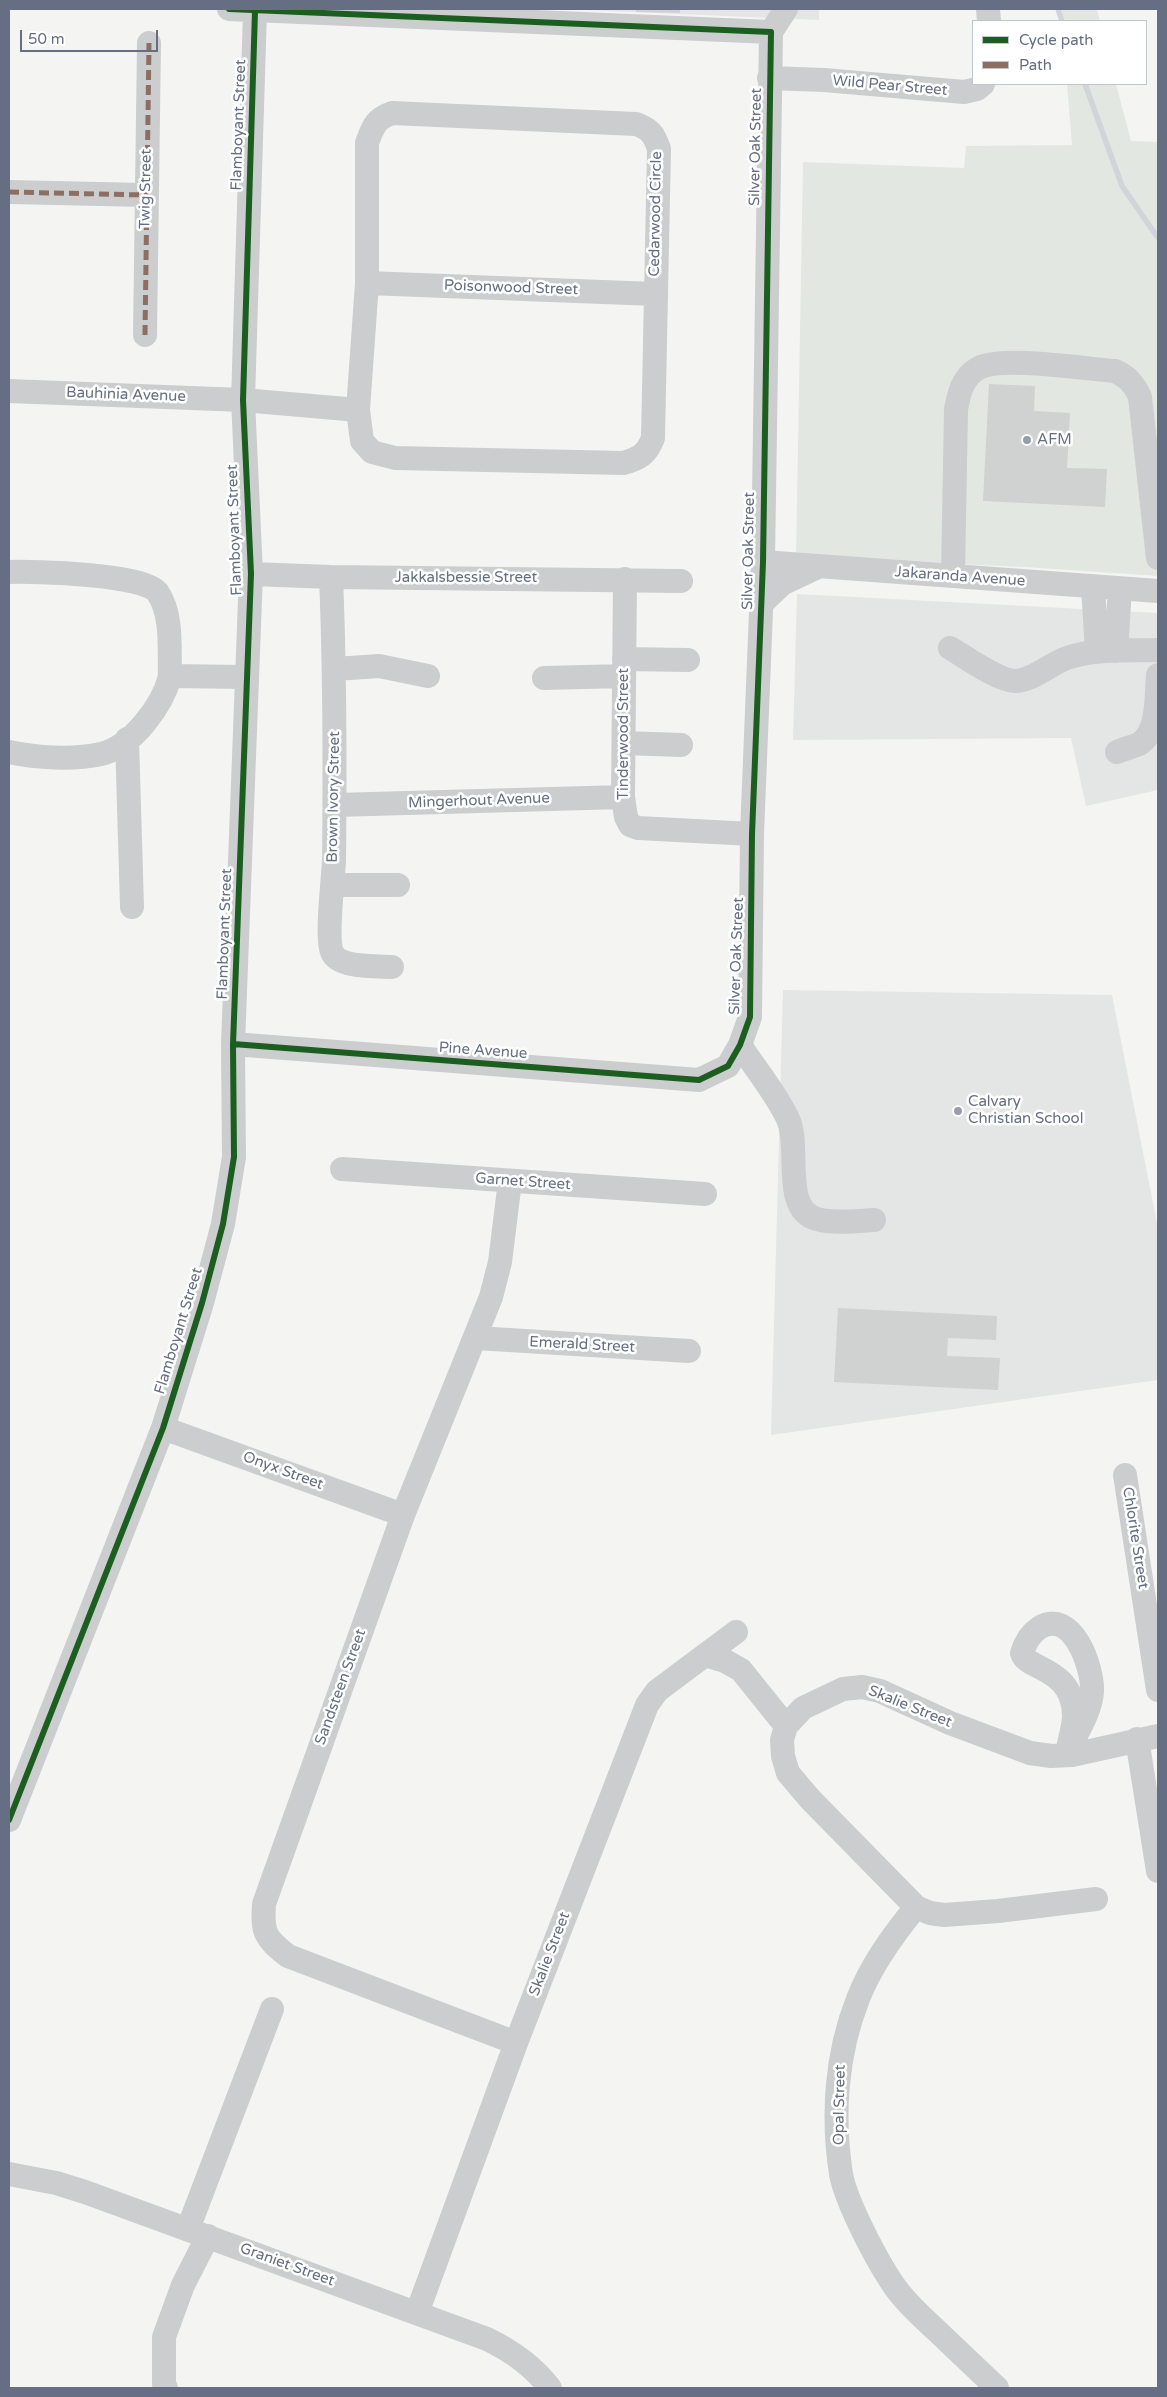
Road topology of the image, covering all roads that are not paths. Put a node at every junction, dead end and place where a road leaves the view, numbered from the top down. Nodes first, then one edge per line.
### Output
1 (229, 9) edge
2 (786, 9) edge
3 (255, 11) junction
4 (771, 32) junction
5 (149, 43) dead end
6 (769, 78) junction
7 (982, 85) edge
8 (9, 192) edge
9 (146, 195) junction
10 (367, 283) junction
11 (655, 294) junction
12 (145, 335) dead end
13 (9, 391) edge
14 (243, 400) junction
15 (358, 410) junction
16 (1158, 558) edge
17 (762, 562) junction
18 (820, 566) junction
19 (9, 572) edge
20 (251, 574) junction
21 (953, 576) junction
22 (330, 577) junction
23 (626, 580) junction
24 (681, 581) dead end
25 (1093, 587) junction
26 (1120, 589) junction
27 (1158, 592) edge
28 (761, 604) junction
29 (950, 648) dead end
30 (1158, 650) edge
31 (1106, 651) junction
32 (688, 660) dead end
33 (624, 668) junction
34 (335, 669) junction
35 (1158, 675) edge
36 (170, 676) junction
37 (428, 676) dead end
38 (247, 677) junction
39 (544, 678) dead end
40 (127, 739) junction
41 (624, 743) junction
42 (681, 745) dead end
43 (9, 752) edge
44 (1116, 752) dead end
45 (623, 797) junction
46 (335, 805) junction
47 (752, 834) junction
48 (333, 885) junction
49 (398, 885) dead end
50 (132, 907) dead end
51 (392, 967) dead end
52 (233, 1044) junction
53 (740, 1045) junction
54 (728, 1066) joint
55 (342, 1169) dead end
56 (510, 1181) junction
57 (705, 1194) dead end
58 (874, 1220) dead end
59 (476, 1338) junction
60 (689, 1351) dead end
61 (163, 1428) junction
62 (1125, 1475) dead end
63 (403, 1515) junction
64 (736, 1632) dead end
65 (705, 1654) junction
66 (1158, 1690) edge
67 (786, 1726) junction
68 (1148, 1737) edge
69 (1067, 1754) junction
70 (14, 1790) edge
71 (9, 1820) edge
72 (1158, 1872) edge
73 (1096, 1899) dead end
74 (916, 1907) junction
75 (272, 2009) dead end
76 (516, 2043) junction
77 (9, 2174) edge
78 (198, 2232) junction
79 (417, 2313) junction
80 (166, 2388) edge
81 (550, 2388) edge
82 (997, 2388) edge

1 - 3 street
2 - 4 street
3 - 4 street
3 - 14 street, Flamboyant Street
4 - 6 street, Silver Oak Street
5 - 9 street, Twig Street
6 - 7 street, Wild Pear Street
6 - 17 street, Silver Oak Street
8 - 9 street
9 - 12 street, Twig Street
10 - 11 street, Poisonwood Street
10 - 11 street, Cedarwood Circle
10 - 15 street, Cedarwood Circle
11 - 15 street, Cedarwood Circle
13 - 14 street, Bauhinia Avenue
14 - 15 street
14 - 20 street, Flamboyant Street
16 - 21 street
17 - 18 street, Jakaranda Avenue
17 - 28 street, Silver Oak Street
18 - 21 street, Jakaranda Avenue
18 - 28 street
19 - 36 street
20 - 22 street, Jakkalsbessie Street
20 - 38 street, Flamboyant Street
21 - 25 street, Jakaranda Avenue
22 - 23 street, Jakkalsbessie Street
22 - 34 street, Brown Ivory Street
23 - 24 street, Jakkalsbessie Street
23 - 33 street, Tinderwood Street
25 - 26 street, Jakaranda Avenue
25 - 31 street
26 - 27 street, Jakaranda Avenue
26 - 31 street
28 - 47 street, Silver Oak Street
29 - 31 street
30 - 31 street
32 - 33 street
33 - 39 street
33 - 41 street, Tinderwood Street
34 - 37 street
34 - 46 street, Brown Ivory Street
35 - 44 street
36 - 38 street
36 - 40 street
38 - 52 street, Flamboyant Street
40 - 43 street
40 - 50 street
41 - 42 street
41 - 45 street, Tinderwood Street
45 - 46 street, Mingerhout Avenue
45 - 47 street, Tinderwood Street
46 - 48 street, Brown Ivory Street
47 - 53 street, Silver Oak Street
48 - 49 street
48 - 51 street, Brown Ivory Street
52 - 54 street, Pine Avenue
52 - 61 street, Flamboyant Street
53 - 54 street, Silver Oak Street
53 - 58 street
55 - 56 street, Garnet Street
56 - 57 street, Garnet Street
56 - 59 street, Sandsteen Street
59 - 60 street, Emerald Street
59 - 63 street, Sandsteen Street
61 - 63 street, Onyx Street
61 - 70 street, Flamboyant Street
62 - 66 street, Chlorite Street
63 - 76 street, Sandsteen Street
64 - 65 street, Skalie Street
65 - 67 street
65 - 76 street, Skalie Street
67 - 69 street, Skalie Street
67 - 74 street
68 - 69 street, Skalie Street
68 - 72 street
69 - 69 street
70 - 71 street, Flamboyant Street
73 - 74 street
74 - 82 street, Opal Street
75 - 78 street
76 - 79 street, Skalie Street
77 - 78 street, Graniet Street
78 - 79 street, Graniet Street
78 - 80 street
79 - 81 street, Graniet Street

